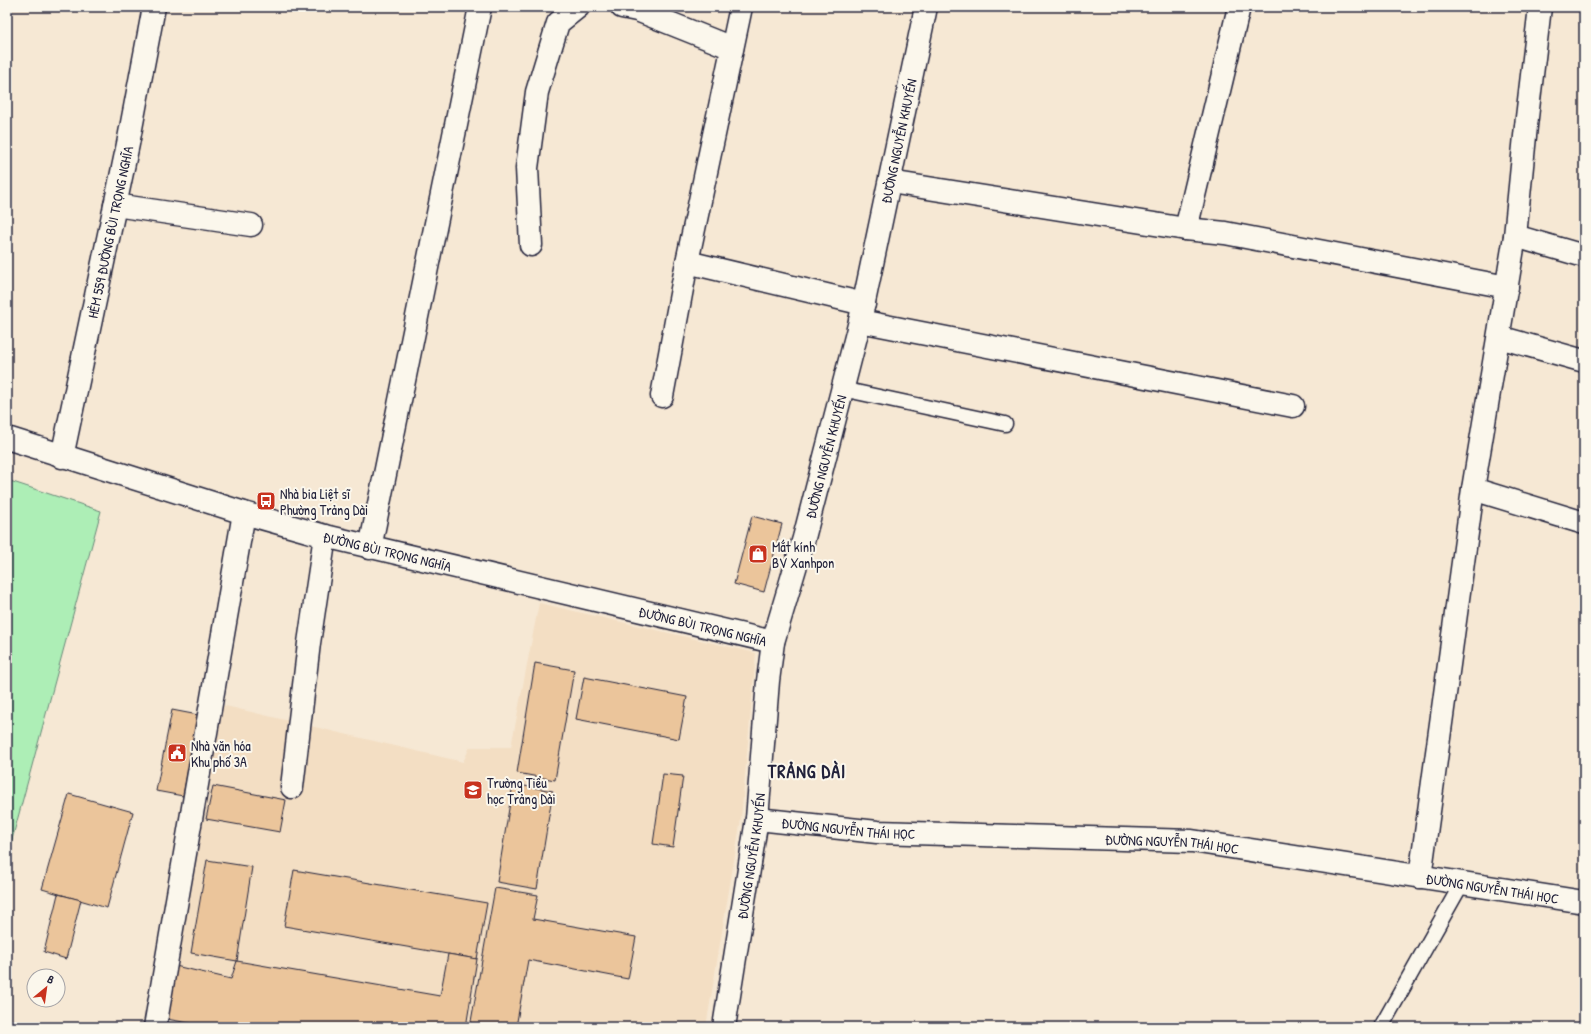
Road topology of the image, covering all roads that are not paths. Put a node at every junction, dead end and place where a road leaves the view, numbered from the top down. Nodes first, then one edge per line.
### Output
1 (154, 7) edge
2 (480, 7) edge
3 (578, 7) edge
4 (622, 7) edge
5 (741, 7) edge
6 (926, 7) edge
7 (1239, 7) edge
8 (1540, 7) edge
9 (732, 48) junction
10 (890, 182) junction
11 (115, 205) junction
12 (251, 225) dead end
13 (1186, 229) junction
14 (1515, 236) junction
15 (531, 246) dead end
16 (1584, 256) edge
17 (687, 262) junction
18 (1507, 287) junction
19 (862, 313) junction
20 (1499, 337) junction
21 (1584, 360) edge
22 (842, 389) junction
23 (662, 396) dead end
24 (1293, 406) dead end
25 (1005, 424) dead end
26 (7, 438) edge
27 (62, 457) junction
28 (1473, 489) junction
29 (244, 513) junction
30 (1584, 523) edge
31 (325, 536) junction
32 (370, 548) junction
33 (773, 642) junction
34 (292, 787) dead end
35 (757, 819) junction
36 (1420, 877) junction
37 (1462, 883) junction
38 (1584, 902) edge
39 (155, 1027) edge
40 (724, 1027) edge
41 (1381, 1027) edge

1 - 11 street, HẺM 559 ĐƯỜNG BÙI TRỌNG NGHĨA
2 - 32 street
3 - 15 street
4 - 9 street
5 - 9 street
6 - 10 street, ĐƯỜNG NGUYỄN KHUYẾN
7 - 13 street
8 - 14 street
9 - 17 street
10 - 13 street
10 - 19 street, ĐƯỜNG NGUYỄN KHUYẾN
11 - 12 street
11 - 27 street, HẺM 559 ĐƯỜNG BÙI TRỌNG NGHĨA
13 - 18 street
14 - 16 street
14 - 18 street
17 - 19 street
17 - 23 street
18 - 20 street
19 - 22 street, ĐƯỜNG NGUYỄN KHUYẾN
19 - 24 street
20 - 21 street
20 - 28 street
22 - 25 lane
22 - 33 street, ĐƯỜNG NGUYỄN KHUYẾN
26 - 27 street, ĐƯỜNG BÙI TRỌNG NGHĨA
27 - 29 street, ĐƯỜNG BÙI TRỌNG NGHĨA
28 - 30 street
28 - 36 street
29 - 31 street, ĐƯỜNG BÙI TRỌNG NGHĨA
29 - 39 street
31 - 32 street, ĐƯỜNG BÙI TRỌNG NGHĨA
31 - 34 street
32 - 33 street, ĐƯỜNG BÙI TRỌNG NGHĨA
33 - 35 street, ĐƯỜNG NGUYỄN KHUYẾN
35 - 36 street, ĐƯỜNG NGUYỄN THÁI HỌC
35 - 40 street, ĐƯỜNG NGUYỄN KHUYẾN
36 - 37 street, ĐƯỜNG NGUYỄN THÁI HỌC
37 - 38 street, ĐƯỜNG NGUYỄN THÁI HỌC
37 - 41 lane

